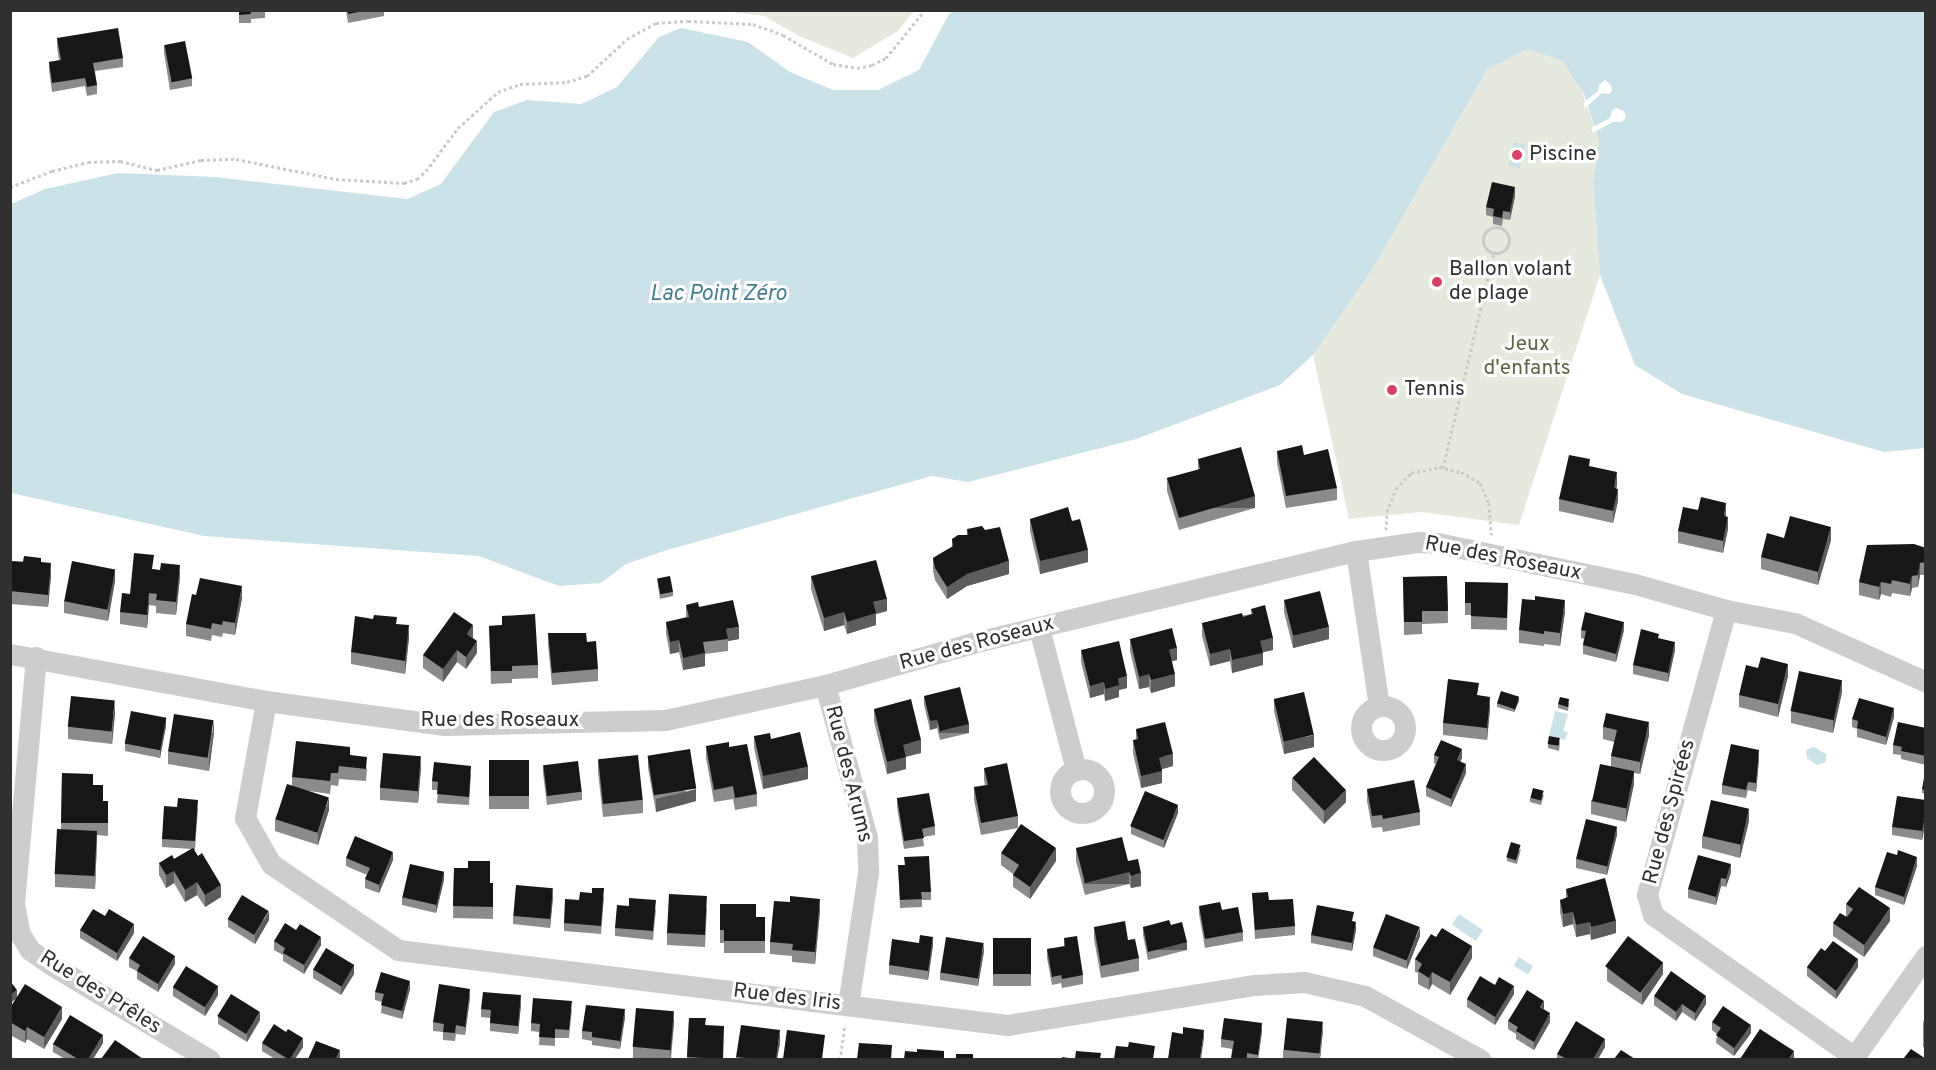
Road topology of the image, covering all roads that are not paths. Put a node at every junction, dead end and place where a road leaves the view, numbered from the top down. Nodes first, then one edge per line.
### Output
1 (1356, 551) junction
2 (1726, 610) junction
3 (1039, 628) junction
4 (10, 654) edge
5 (36, 657) junction
6 (1926, 682) edge
7 (825, 685) junction
8 (266, 701) junction
9 (1378, 706) dead end
10 (1076, 770) dead end
11 (1926, 956) edge
12 (848, 1005) junction
13 (1853, 1058) edge
14 (210, 1059) edge
15 (1481, 1059) edge

1 - 2 street, Rue des Roseaux
1 - 3 street, Rue des Roseaux
1 - 9 street
2 - 6 street, Rue des Roseaux
2 - 13 street, Rue des Spirées
3 - 7 street, Rue des Roseaux
3 - 10 street
4 - 5 street, Rue des Roseaux
5 - 8 street, Rue des Roseaux
5 - 14 street, Rue des Prêles
7 - 8 street, Rue des Roseaux
7 - 12 street, Rue des Arums
8 - 12 street, Rue des Iris
11 - 13 street
12 - 15 street, Rue des Iris

